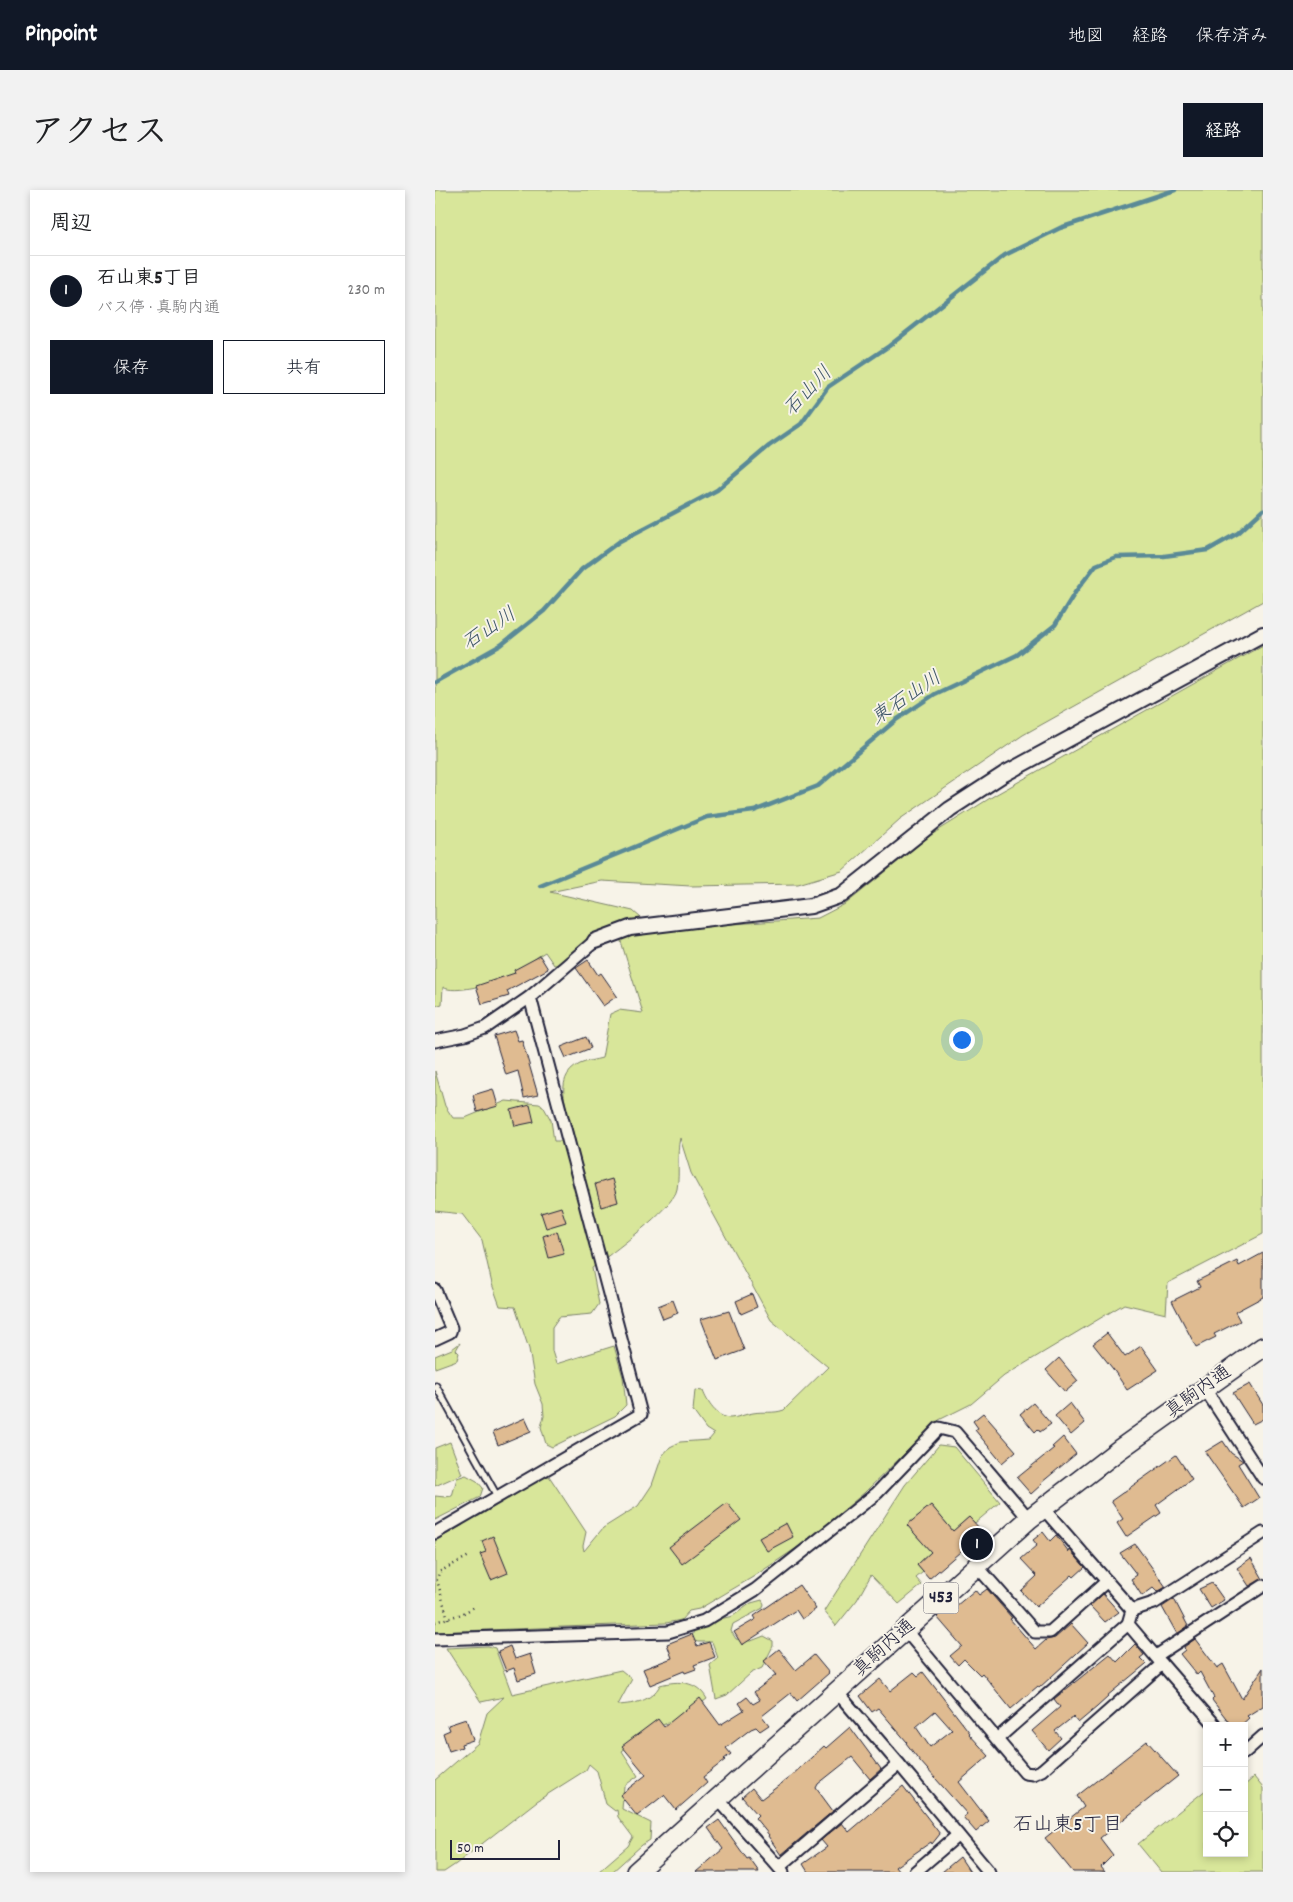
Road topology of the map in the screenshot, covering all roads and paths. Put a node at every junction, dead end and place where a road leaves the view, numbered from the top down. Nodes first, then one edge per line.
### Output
1 (1263, 634) edge
2 (595, 941) joint
3 (530, 997) junction
4 (435, 1041) edge
5 (435, 1290) edge
6 (435, 1339) edge
7 (1263, 1347) edge
8 (435, 1387) edge
9 (1205, 1389) junction
10 (1263, 1478) edge
11 (497, 1496) junction
12 (1036, 1513) junction
13 (435, 1533) edge
14 (1263, 1533) edge
15 (469, 1556) dead end
16 (975, 1566) junction
17 (435, 1569) edge
18 (439, 1572) junction
19 (1107, 1581) junction
20 (1263, 1586) edge
21 (476, 1606) dead end
22 (1132, 1610) junction
23 (448, 1619) junction
24 (435, 1622) edge
25 (1128, 1624) junction
26 (906, 1630) junction
27 (435, 1639) edge
28 (1159, 1660) junction
29 (837, 1692) junction
30 (1213, 1722) edge
31 (1263, 1736) edge
32 (997, 1739) junction
33 (1248, 1749) edge
34 (899, 1764) junction
35 (719, 1799) junction
36 (958, 1835) junction
37 (781, 1870) edge
38 (636, 1872) edge
39 (915, 1872) edge
40 (989, 1872) edge

1 - 2 street
2 - 3 street
3 - 4 street
3 - 11 street
5 - 6 street
7 - 9 highway, 真駒内通 / 453
8 - 11 lane
9 - 10 street
9 - 12 highway, 真駒内通 / 453
11 - 13 street
12 - 16 highway, 真駒内通 / 453
12 - 19 street
12 - 27 street
14 - 22 street
15 - 18 path
16 - 19 street
16 - 26 highway, 真駒内通 / 453
17 - 18 path
18 - 23 path
19 - 22 street
20 - 28 street
21 - 23 path
22 - 25 street
23 - 24 path
25 - 28 street
25 - 32 street
26 - 29 highway, 真駒内通 / 453
26 - 32 street
28 - 30 street
28 - 32 street
29 - 34 street
29 - 35 highway, 真駒内通 / 453
31 - 33 street
34 - 36 street
34 - 37 street
35 - 37 street
35 - 38 highway, 真駒内通 / 453
36 - 39 street
36 - 40 street

